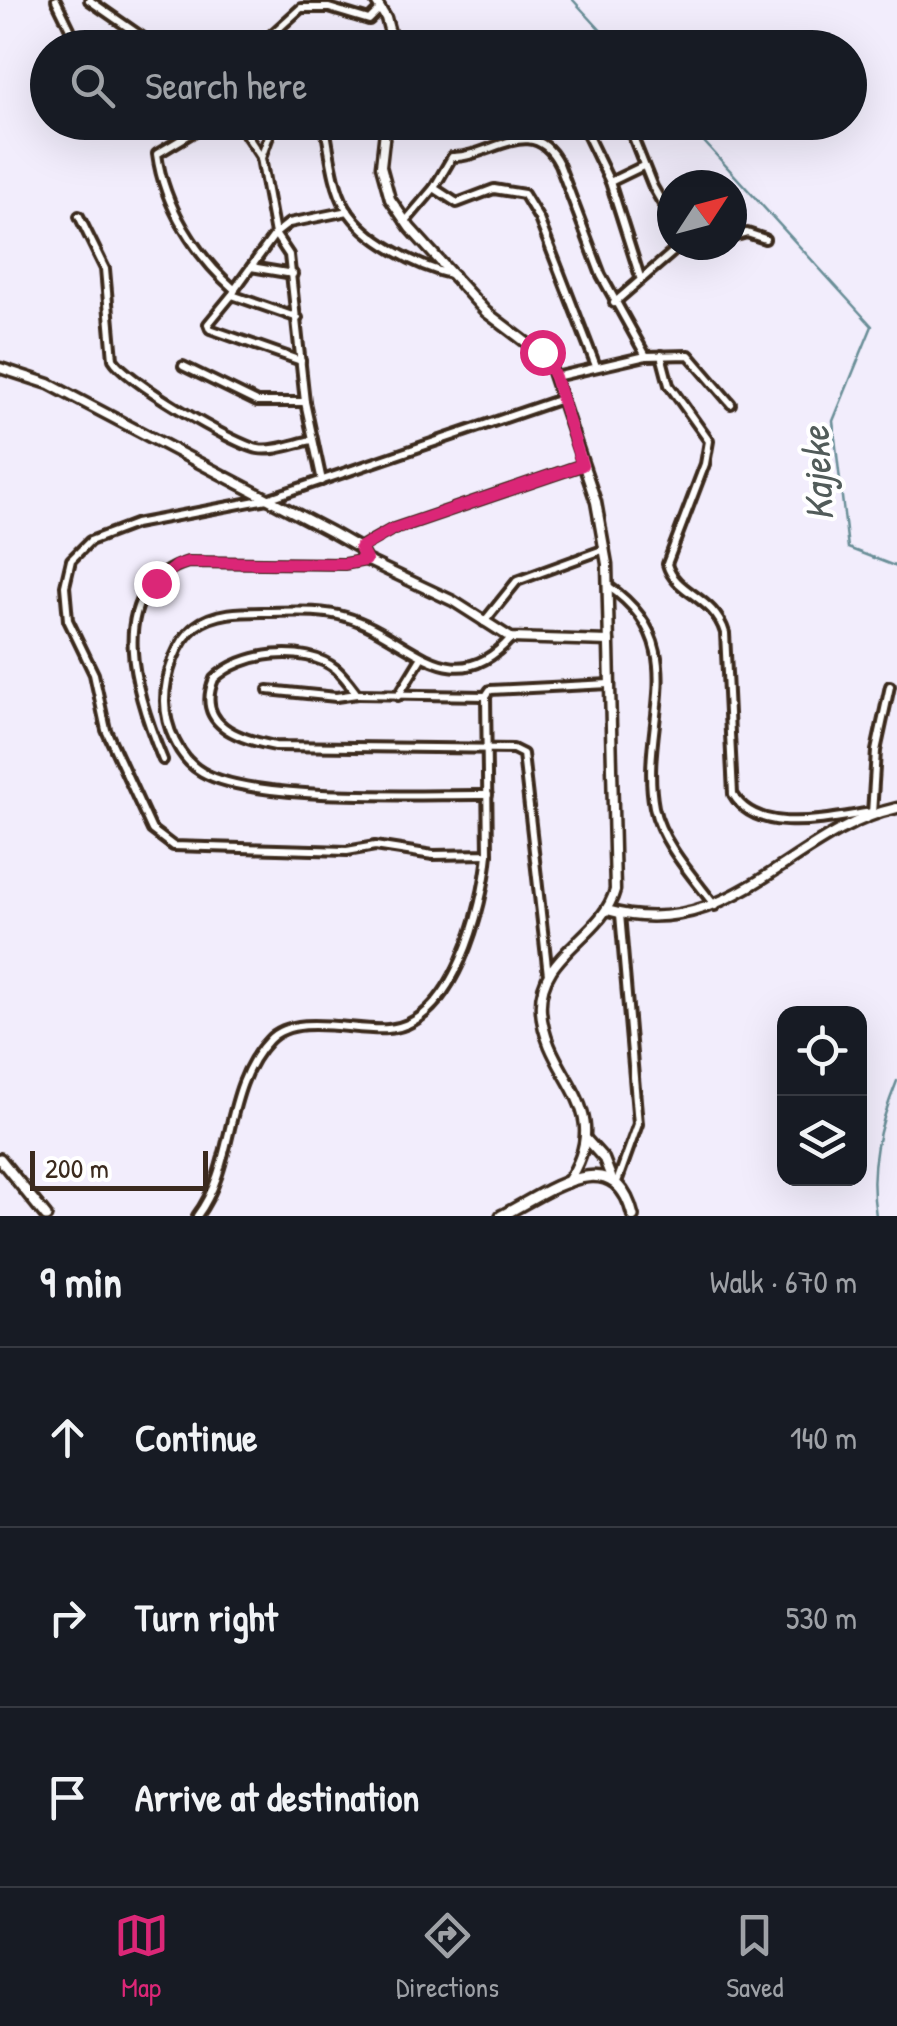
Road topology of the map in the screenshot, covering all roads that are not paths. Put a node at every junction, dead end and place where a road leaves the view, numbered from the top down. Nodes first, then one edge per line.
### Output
1 (56, 0) edge
2 (90, 0) edge
3 (378, 4) edge
4 (71, 30) edge
5 (132, 30) edge
6 (276, 30) edge
7 (387, 30) edge
8 (183, 140) edge
9 (250, 140) edge
10 (268, 140) edge
11 (328, 140) edge
12 (385, 140) edge
13 (509, 140) edge
14 (528, 140) edge
15 (590, 140) edge
16 (634, 140) edge
17 (261, 158) junction
18 (644, 166) junction
19 (610, 182) junction
20 (434, 188) junction
21 (657, 191) edge
22 (348, 212) junction
23 (79, 216) dead end
24 (405, 222) junction
25 (275, 234) junction
26 (747, 234) edge
27 (766, 239) dead end
28 (661, 260) edge
29 (251, 267) junction
30 (293, 274) junction
31 (455, 275) junction
32 (640, 277) junction
33 (233, 292) junction
34 (614, 303) junction
35 (298, 318) junction
36 (646, 356) junction
37 (661, 356) junction
38 (301, 361) junction
39 (183, 366) dead end
40 (596, 366) junction
41 (0, 368) edge
42 (555, 377) junction
43 (561, 399) junction
44 (305, 402) junction
45 (731, 404) dead end
46 (312, 440) junction
47 (582, 465) junction
48 (322, 481) junction
49 (267, 499) junction
50 (360, 548) junction
51 (606, 549) junction
52 (366, 560) junction
53 (608, 586) junction
54 (484, 622) junction
55 (511, 638) junction
56 (609, 641) junction
57 (420, 660) junction
58 (609, 684) junction
59 (890, 686) dead end
60 (268, 690) dead end
61 (357, 694) junction
62 (398, 696) junction
63 (486, 696) junction
64 (489, 748) junction
65 (163, 760) dead end
66 (488, 795) junction
67 (897, 808) edge
68 (872, 813) junction
69 (488, 854) junction
70 (715, 906) junction
71 (608, 910) junction
72 (620, 914) junction
73 (548, 977) junction
74 (586, 1139) junction
75 (0, 1159) edge
76 (614, 1180) junction
77 (567, 1183) junction
78 (46, 1216) edge
79 (198, 1216) edge
80 (501, 1216) edge
81 (633, 1216) edge

1 - 4 street
2 - 5 street
3 - 6 street
3 - 7 main road
8 - 33 street
9 - 17 street
10 - 17 street
11 - 22 street
12 - 24 main road
13 - 20 street
14 - 34 street
15 - 19 street
16 - 18 street
17 - 25 street
18 - 19 street
18 - 21 street
19 - 32 street
20 - 24 street
20 - 40 street
22 - 25 street
22 - 31 street
23 - 46 street
24 - 31 main road
25 - 29 street
25 - 30 street
26 - 27 street
28 - 32 street
29 - 30 street
29 - 33 street
30 - 35 street
31 - 42 main road
32 - 34 street
33 - 35 street
33 - 38 street
34 - 36 street
35 - 38 street
36 - 37 street
36 - 40 street
37 - 45 street
37 - 68 street
38 - 44 street
39 - 44 street
40 - 42 street
41 - 49 main road
42 - 43 main road
43 - 47 main road
43 - 48 street
44 - 46 street
46 - 48 street
47 - 50 street
47 - 51 main road
48 - 49 street
49 - 50 main road
49 - 69 street
50 - 52 main road
51 - 53 main road
51 - 54 street
52 - 54 main road
52 - 65 street
53 - 56 main road
53 - 70 street
54 - 55 main road
55 - 56 main road
55 - 57 street
56 - 58 main road
57 - 62 street
57 - 66 street
58 - 63 street
58 - 71 main road
59 - 68 street
60 - 61 street
61 - 62 street
61 - 64 street
62 - 63 street
63 - 64 street
64 - 66 street
64 - 73 street
66 - 69 street
67 - 68 main road
68 - 70 main road
69 - 79 street
70 - 72 main road
71 - 72 main road
71 - 73 main road
72 - 76 street
73 - 74 main road
74 - 76 main road
74 - 77 main road
75 - 78 main road
76 - 77 main road
76 - 81 main road
77 - 80 main road

